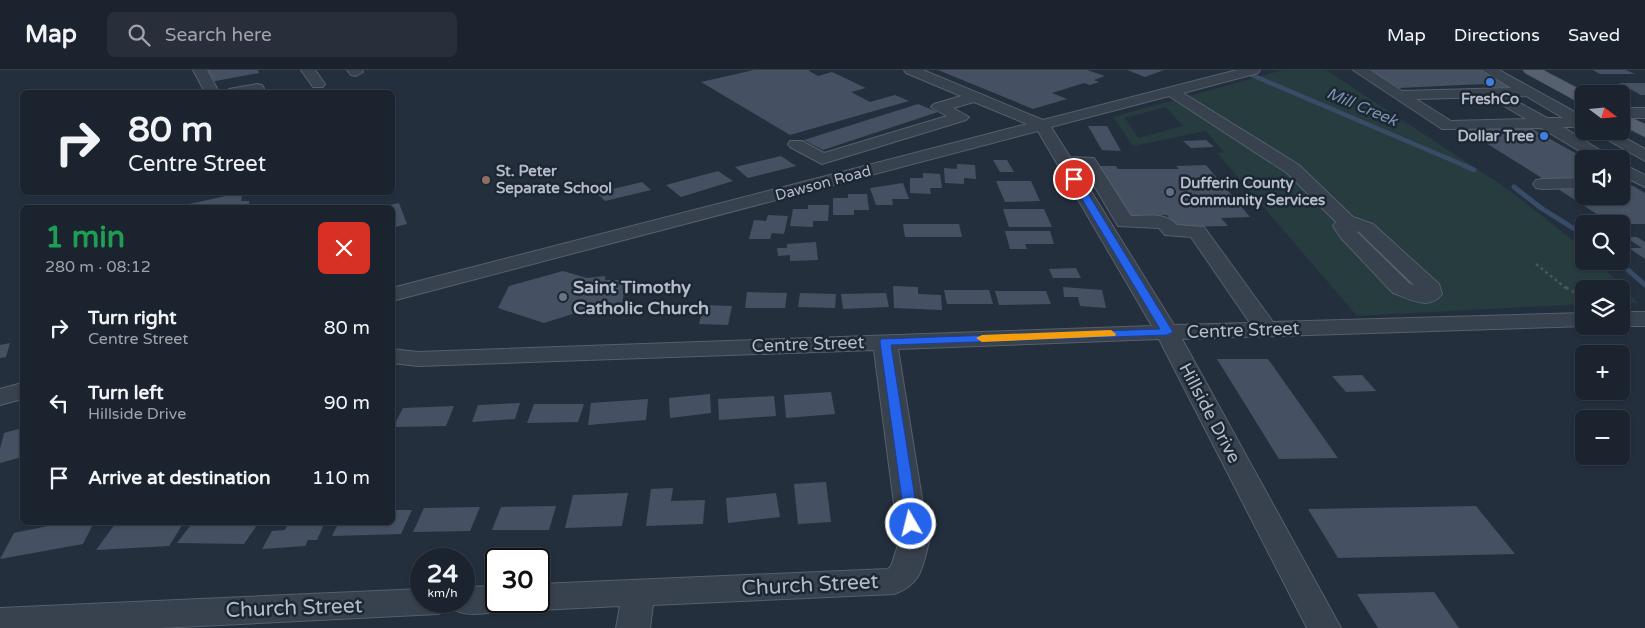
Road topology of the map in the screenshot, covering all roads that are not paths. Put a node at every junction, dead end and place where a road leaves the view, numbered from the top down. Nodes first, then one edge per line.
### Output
1 (200, 70) edge
2 (308, 70) edge
3 (911, 70) edge
4 (1253, 70) edge
5 (1360, 70) edge
6 (1489, 70) edge
7 (1531, 70) edge
8 (318, 84) dead end
9 (257, 88) dead end
10 (211, 90) edge
11 (246, 90) edge
12 (1172, 92) junction
13 (1528, 92) junction
14 (1492, 93) junction
15 (1575, 93) edge
16 (1401, 95) junction
17 (974, 97) junction
18 (1645, 113) edge
19 (1630, 116) edge
20 (1575, 118) edge
21 (1575, 122) edge
22 (1630, 122) edge
23 (1544, 123) junction
24 (1042, 125) junction
25 (1645, 131) edge
26 (895, 137) junction
27 (1616, 140) edge
28 (796, 144) dead end
29 (1590, 150) edge
30 (929, 155) junction
31 (1645, 156) edge
32 (1064, 162) junction
33 (1630, 173) edge
34 (1645, 181) edge
35 (1630, 182) edge
36 (1575, 183) edge
37 (1542, 184) dead end
38 (395, 294) edge
39 (1630, 319) edge
40 (1645, 319) edge
41 (1575, 320) edge
42 (1454, 324) junction
43 (1266, 329) junction
44 (1167, 332) junction
45 (885, 342) junction
46 (395, 356) edge
47 (20, 392) edge
48 (0, 397) edge
49 (639, 592) junction
50 (550, 596) edge
51 (410, 602) edge
52 (0, 622) edge
53 (633, 628) edge
54 (1324, 628) edge

1 - 10 street
2 - 8 street
3 - 17 street
4 - 12 street, Dawson Road
5 - 16 street
6 - 13 street
7 - 15 main road
9 - 11 street
12 - 24 street, Dawson Road
12 - 42 street
13 - 14 street
13 - 20 street
14 - 16 street
14 - 23 street
16 - 23 street
17 - 24 street
17 - 26 street
18 - 19 street
21 - 23 street
22 - 25 main road
23 - 29 street
24 - 30 street, Dawson Road
24 - 32 street, Hillside Drive
26 - 28 street
26 - 30 street
27 - 31 street
30 - 38 street, Dawson Road
32 - 43 street
32 - 44 street, Hillside Drive
33 - 34 street
34 - 35 street
36 - 37 street
39 - 40 street
41 - 42 street, Centre Street
42 - 43 street, Centre Street
43 - 44 street, Centre Street
44 - 45 street, Centre Street
44 - 54 street, Hillside Drive
45 - 46 street, Centre Street
45 - 49 street, Church Street
47 - 48 street
49 - 50 street, Church Street
49 - 53 street
51 - 52 street, Church Street

